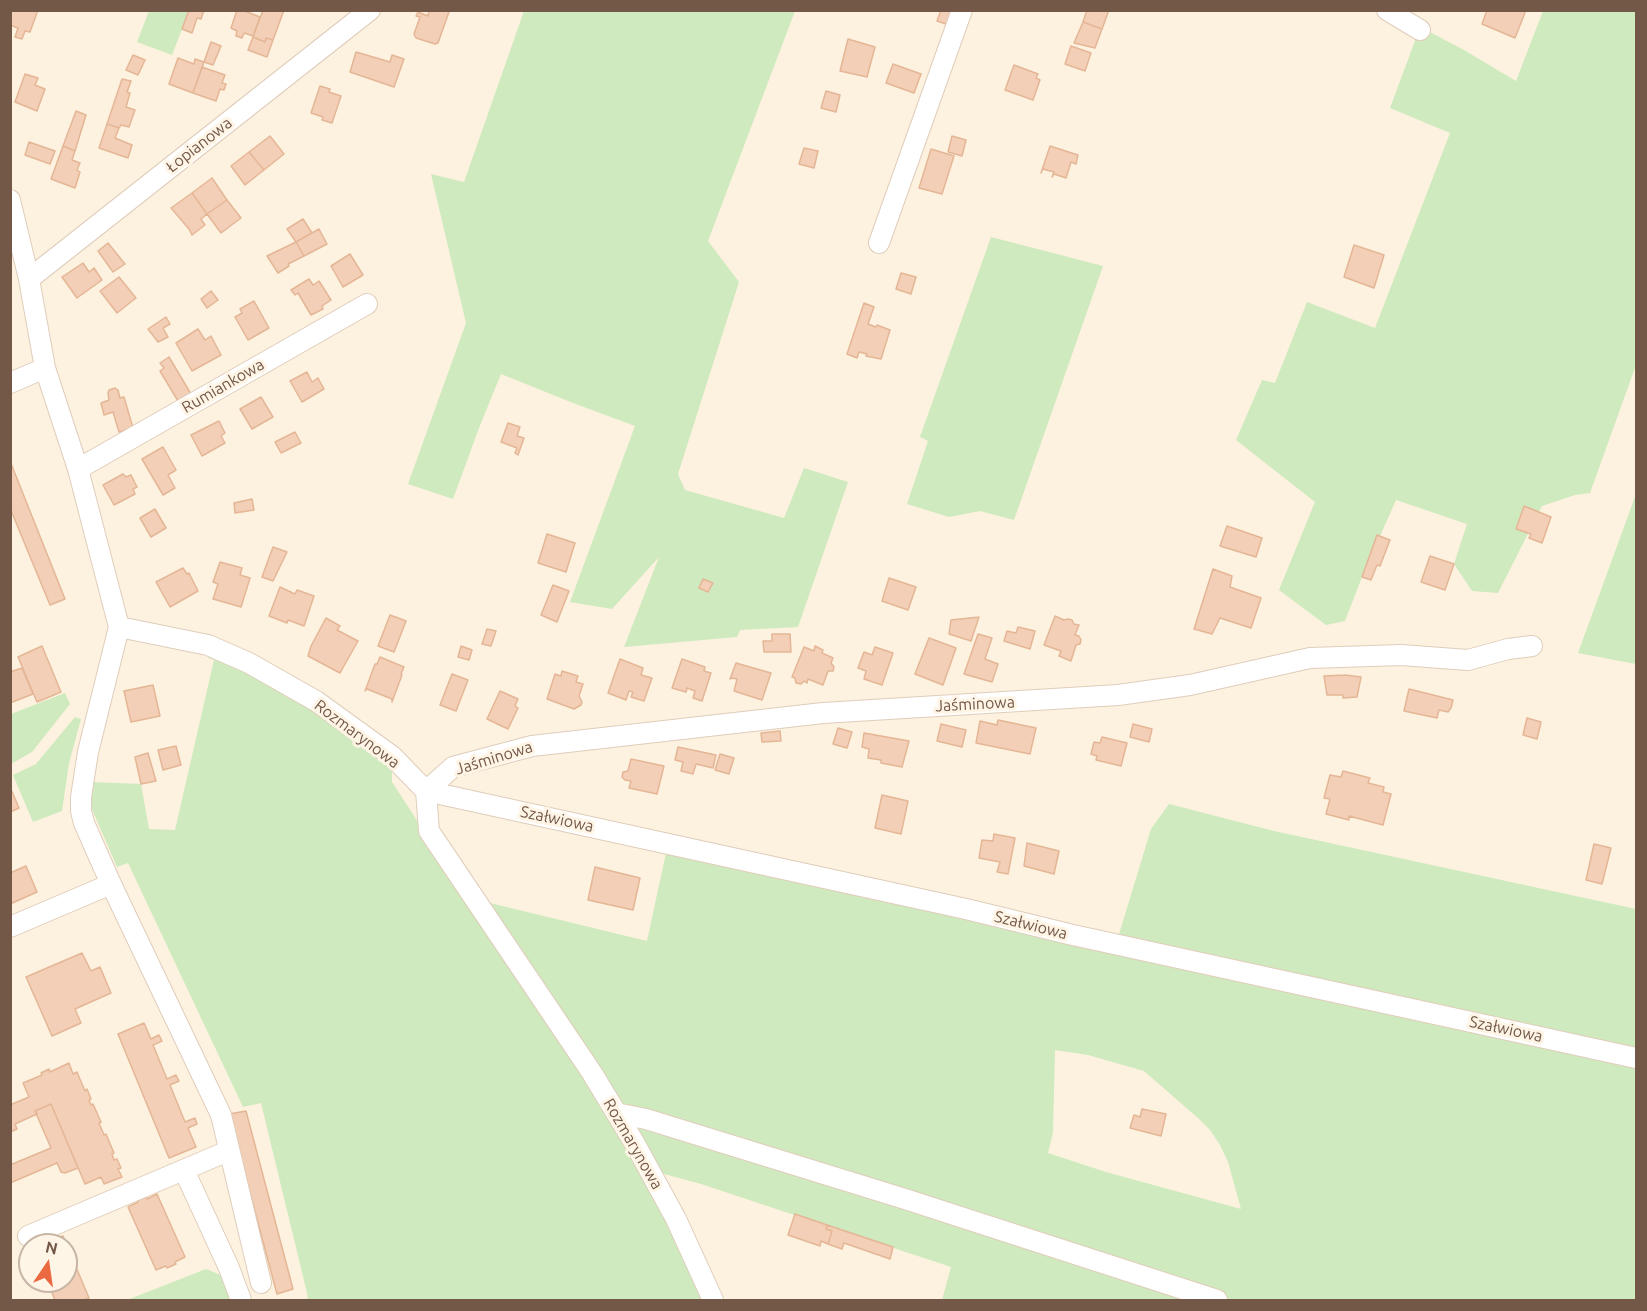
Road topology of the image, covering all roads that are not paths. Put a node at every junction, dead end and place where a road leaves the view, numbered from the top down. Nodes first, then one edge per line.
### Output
1 (370, 10) edge
2 (962, 10) edge
3 (1387, 10) edge
4 (1420, 30) dead end
5 (10, 200) edge
6 (879, 243) dead end
7 (29, 279) junction
8 (367, 304) dead end
9 (45, 368) junction
10 (10, 383) edge
11 (78, 469) junction
12 (118, 627) junction
13 (1532, 646) dead end
14 (426, 791) junction
15 (111, 884) junction
16 (10, 927) edge
17 (1636, 1058) edge
18 (616, 1113) junction
19 (228, 1150) junction
20 (184, 1170) junction
21 (35, 1233) edge
22 (261, 1283) dead end
23 (241, 1300) edge
24 (713, 1300) edge
25 (1217, 1300) edge

1 - 7 street, Łopianowa
2 - 6 street
3 - 4 street
5 - 7 street
7 - 9 street
8 - 11 street, Rumiankowa
9 - 10 street
9 - 11 street
11 - 12 street
12 - 14 street, Rozmarynowa
12 - 15 street
13 - 14 street, Jaśminowa
14 - 17 street, Szałwiowa
14 - 18 street, Rozmarynowa
15 - 16 street
15 - 19 street
18 - 24 street, Rozmarynowa
18 - 25 street
19 - 20 street
19 - 22 street
20 - 21 street
20 - 23 street

